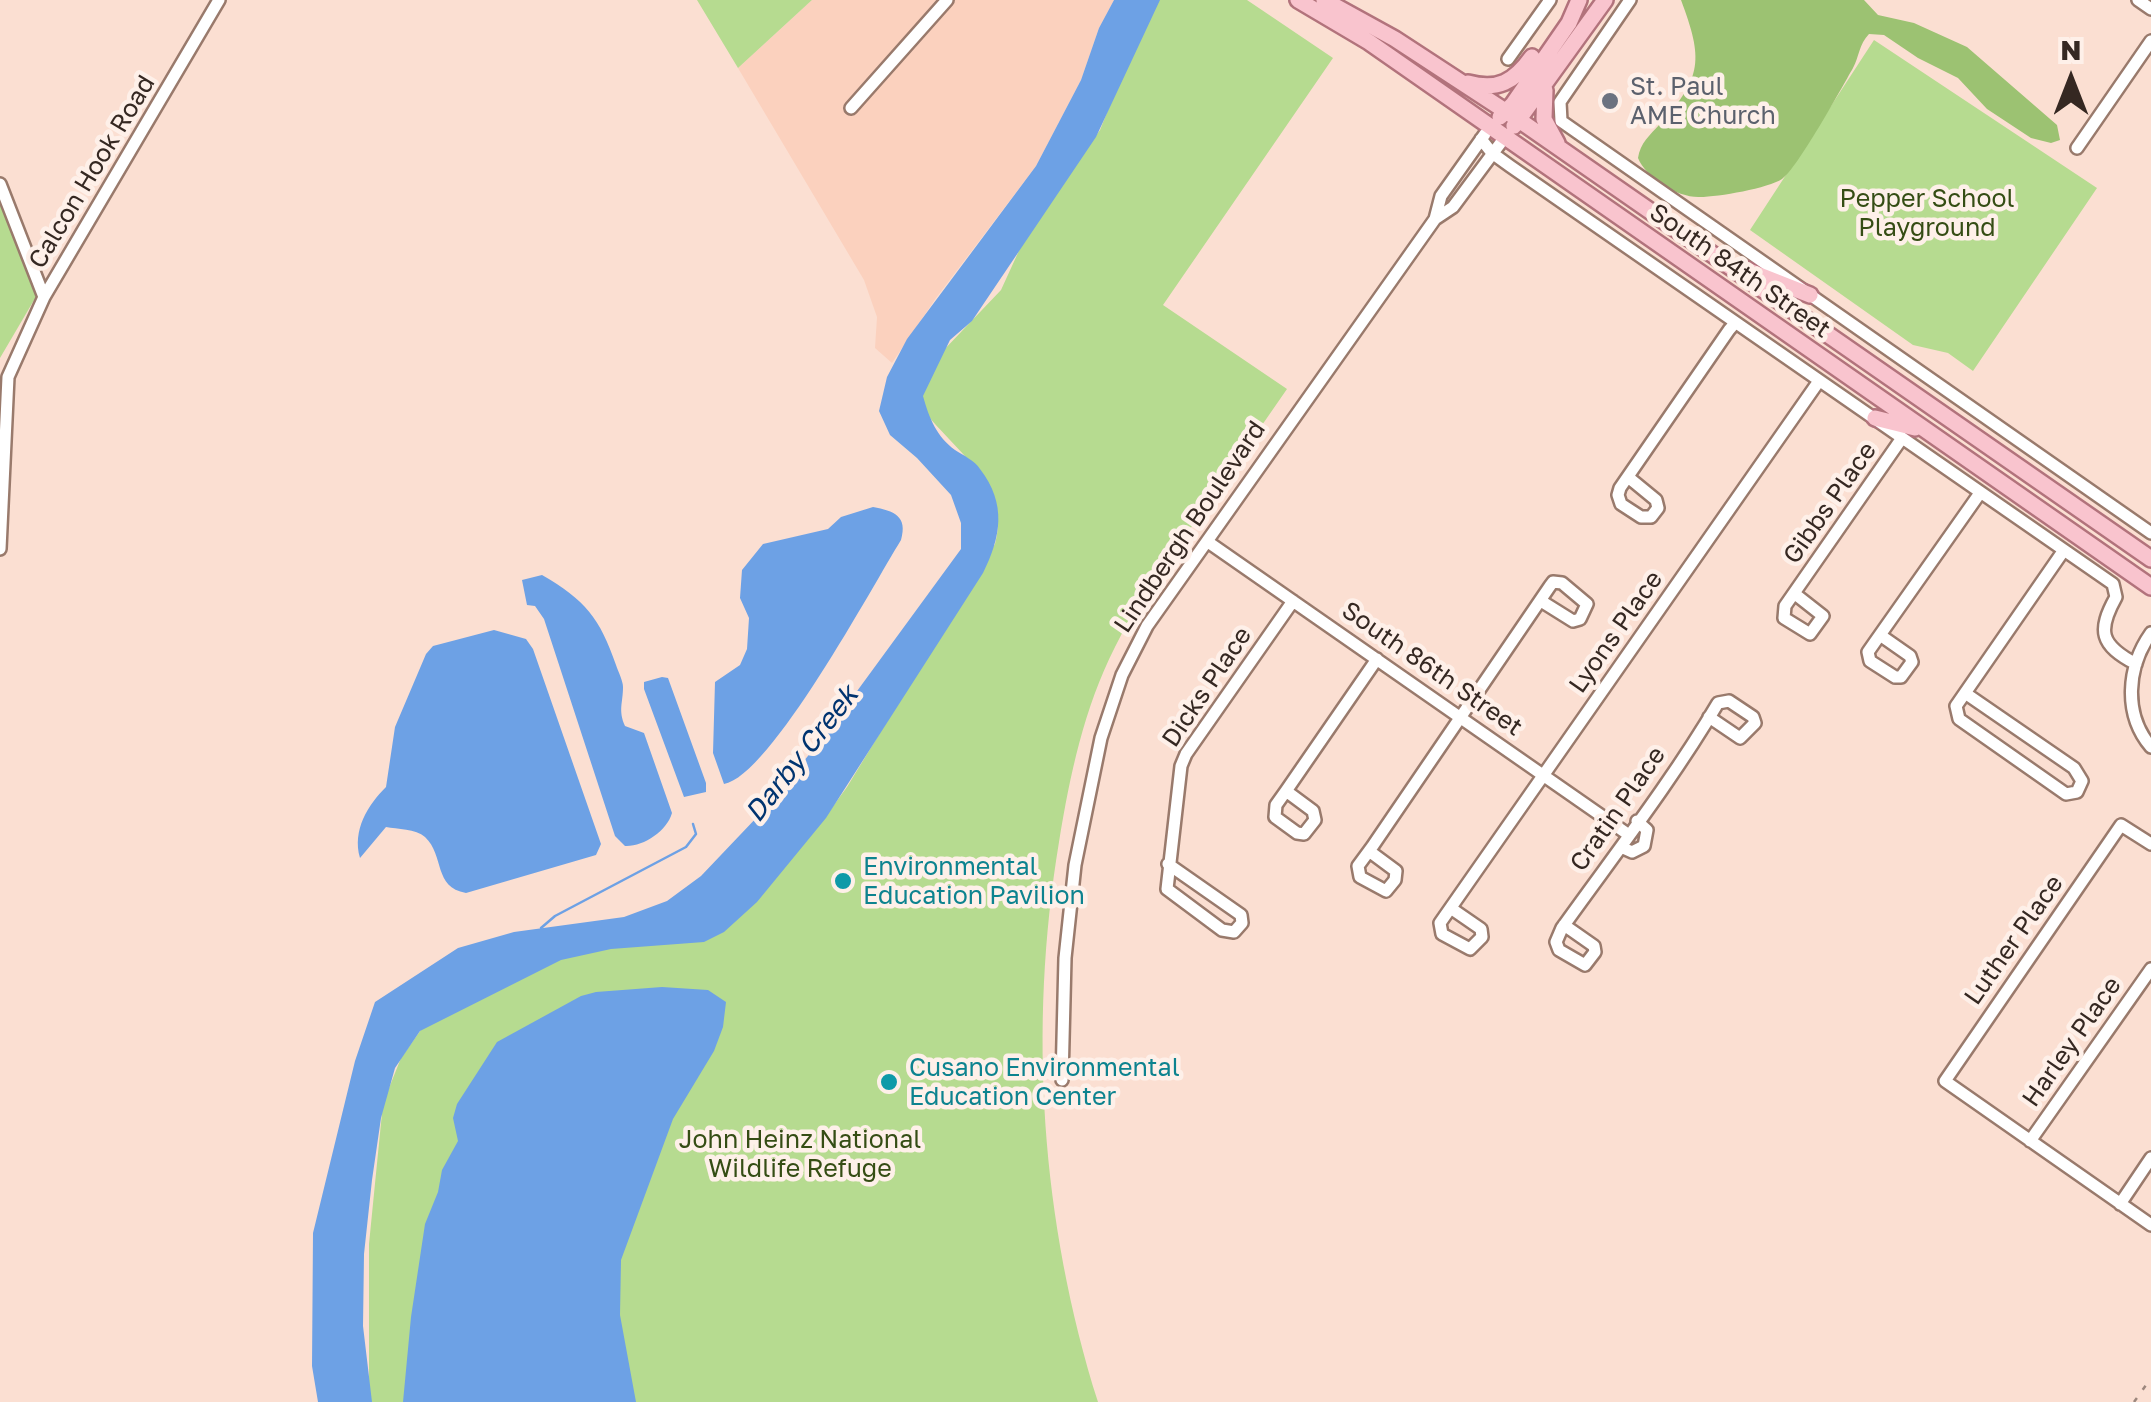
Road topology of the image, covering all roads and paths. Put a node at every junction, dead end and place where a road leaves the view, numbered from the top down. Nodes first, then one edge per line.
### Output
1 (219, 0) edge
2 (947, 0) edge
3 (1298, 0) edge
4 (1324, 0) edge
5 (1550, 0) edge
6 (1605, 0) edge
7 (1630, 0) edge
8 (2138, 0) edge
9 (1576, 4) edge
10 (2151, 9) edge
11 (2151, 41) edge
12 (1508, 59) dead end
13 (1458, 80) junction
14 (1548, 82) junction
15 (851, 108) dead end
16 (1512, 116) junction
17 (1486, 133) junction
18 (1505, 137) junction
19 (2077, 148) dead end
20 (1562, 151) junction
21 (1492, 154) junction
22 (0, 184) edge
23 (1435, 220) junction
24 (1718, 260) junction
25 (1810, 295) junction
26 (44, 297) junction
27 (1735, 323) junction
28 (1819, 381) junction
29 (1875, 418) junction
30 (1924, 430) junction
31 (1902, 438) junction
32 (1628, 477) dead end
33 (1980, 493) junction
34 (2151, 533) edge
35 (1208, 542) junction
36 (0, 550) edge
37 (2064, 550) junction
38 (2151, 560) edge
39 (2151, 587) edge
40 (1795, 594) dead end
41 (1293, 600) junction
42 (1540, 601) dead end
43 (2151, 633) edge
44 (1880, 635) dead end
45 (1377, 659) junction
46 (2136, 664) junction
47 (1965, 693) junction
48 (1461, 717) junction
49 (1709, 717) dead end
50 (2151, 747) edge
51 (1544, 774) junction
52 (1286, 791) dead end
53 (1638, 821) junction
54 (1628, 835) junction
55 (2151, 844) edge
56 (1621, 847) junction
57 (1368, 851) dead end
58 (1168, 864) junction
59 (1452, 909) dead end
60 (1564, 925) dead end
61 (2151, 969) edge
62 (1062, 1080) dead end
63 (2030, 1141) junction
64 (2151, 1158) edge
65 (2120, 1204) junction
66 (2151, 1225) edge

1 - 26 street, Calcon Hook Road
2 - 15 street
3 - 17 main road, South 84th Street
4 - 13 main road, South 84th Street
5 - 12 street
6 - 14 main road, Lindbergh Boulevard
7 - 25 street, South 84th Street
8 - 10 street
9 - 13 main road
9 - 16 main road, Lindbergh Boulevard
11 - 19 street
13 - 16 main road, South 84th Street
14 - 16 main road, Lindbergh Boulevard
14 - 20 main road
16 - 17 main road, Lindbergh Boulevard
16 - 18 main road, Lindbergh Boulevard
16 - 20 main road, South 84th Street
17 - 18 main road, South 84th Street
17 - 21 street, South 84th Street
17 - 23 street, Lindbergh Boulevard
18 - 21 street, Lindbergh Boulevard
18 - 30 main road, South 84th Street
20 - 24 main road, South 84th Street
21 - 23 street, Lindbergh Boulevard
21 - 27 street, South 84th Street
22 - 26 street
23 - 35 street, Lindbergh Boulevard
24 - 25 main road
24 - 38 main road, South 84th Street
25 - 34 street, South 84th Street
26 - 36 street, Calcon Hook Road
27 - 28 street, South 84th Street
27 - 32 street
28 - 29 street, South 84th Street
28 - 51 street, Lyons Place
29 - 30 main road
29 - 31 street, South 84th Street
30 - 39 main road, South 84th Street
31 - 33 street, South 84th Street
31 - 40 street, Gibbs Place
33 - 37 street, South 84th Street
33 - 44 street
35 - 41 street, South 86th Street
35 - 62 street, Lindbergh Boulevard
37 - 46 street, South 84th Street
37 - 47 street
41 - 45 street, South 86th Street
41 - 58 street, Dicks Place
42 - 48 street
43 - 46 street
45 - 48 street, South 86th Street
45 - 52 street
46 - 50 street
47 - 47 street
48 - 51 street, South 86th Street
48 - 57 street
49 - 53 street, Cratin Place
51 - 54 street, South 86th Street
51 - 59 street, Lyons Place
53 - 54 street, Cratin Place
53 - 56 street
54 - 56 street, Cratin Place
55 - 63 street, Luther Place
56 - 60 street, Cratin Place
58 - 58 street
61 - 63 street, Harley Place
63 - 65 street
64 - 65 street
65 - 66 street

